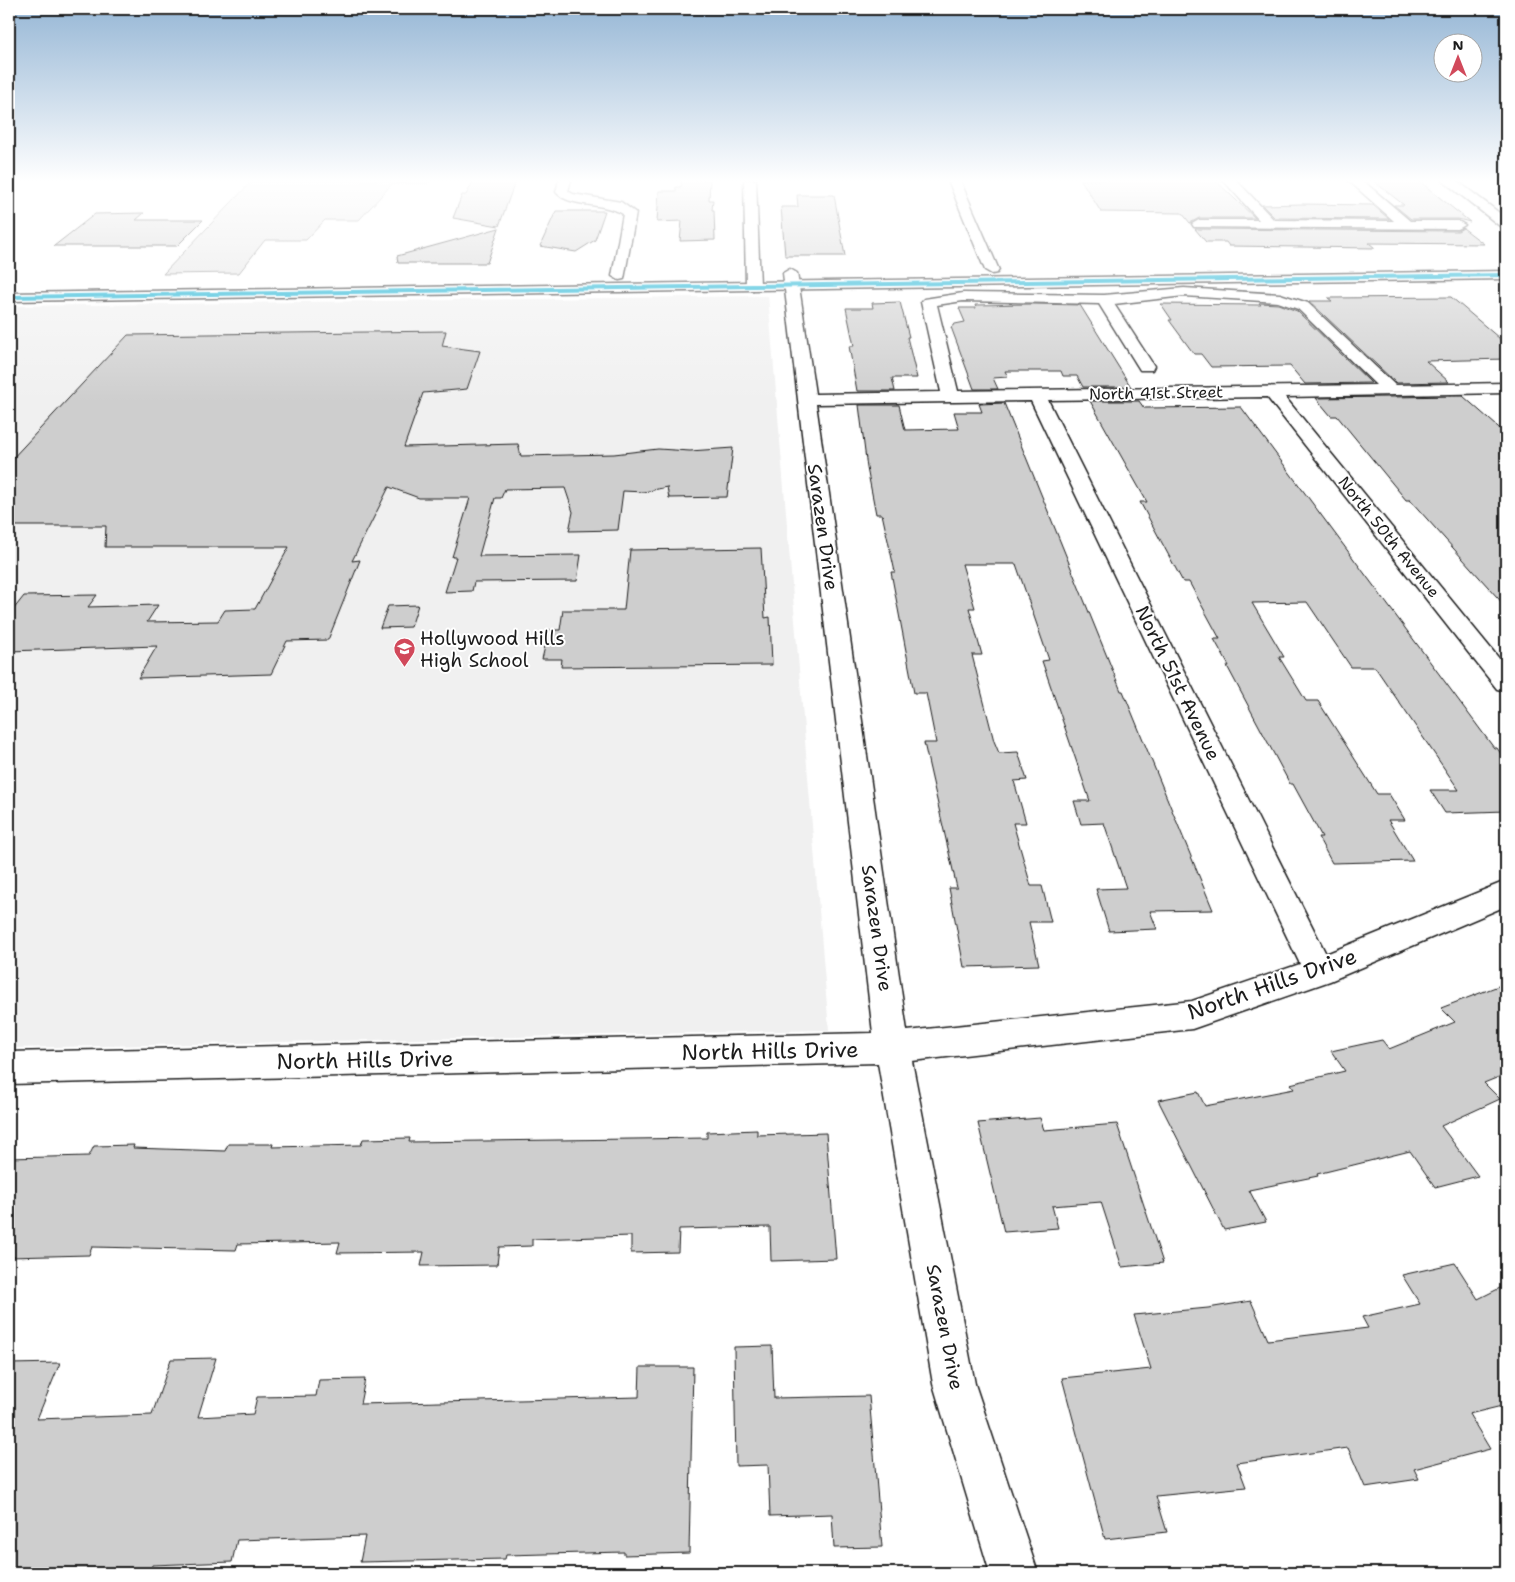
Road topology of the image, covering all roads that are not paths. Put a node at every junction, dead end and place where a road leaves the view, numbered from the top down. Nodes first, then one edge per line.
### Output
1 (623, 254) edge
2 (751, 254) edge
3 (985, 254) edge
4 (1506, 262) edge
5 (992, 270) junction
6 (1506, 275) edge
7 (619, 276) junction
8 (752, 280) junction
9 (790, 280) junction
10 (13, 283) edge
11 (9, 297) edge
12 (1104, 300) junction
13 (1146, 366) dead end
14 (1390, 389) junction
15 (1504, 390) edge
16 (1271, 391) junction
17 (950, 395) junction
18 (1037, 395) junction
19 (807, 399) junction
20 (1506, 682) edge
21 (1506, 893) edge
22 (1319, 971) junction
23 (892, 1048) junction
24 (9, 1068) edge
25 (1014, 1573) edge

1 - 7 street
2 - 8 street
3 - 5 street
4 - 5 street
5 - 9 street
6 - 9 street
7 - 8 street
7 - 10 street
8 - 9 street
8 - 11 street
9 - 19 street, Sarazen Drive
12 - 13 street
12 - 14 street
12 - 17 street
14 - 15 street, North 41st Street
14 - 16 street, North 41st Street
16 - 18 street, North 41st Street
16 - 20 street, North 50th Avenue
17 - 18 street, North 41st Street
17 - 19 street, North 41st Street
18 - 22 street, North 51st Avenue
19 - 23 street, Sarazen Drive
21 - 22 street, North Hills Drive
22 - 23 street, North Hills Drive
23 - 24 street, North Hills Drive
23 - 25 street, Sarazen Drive

